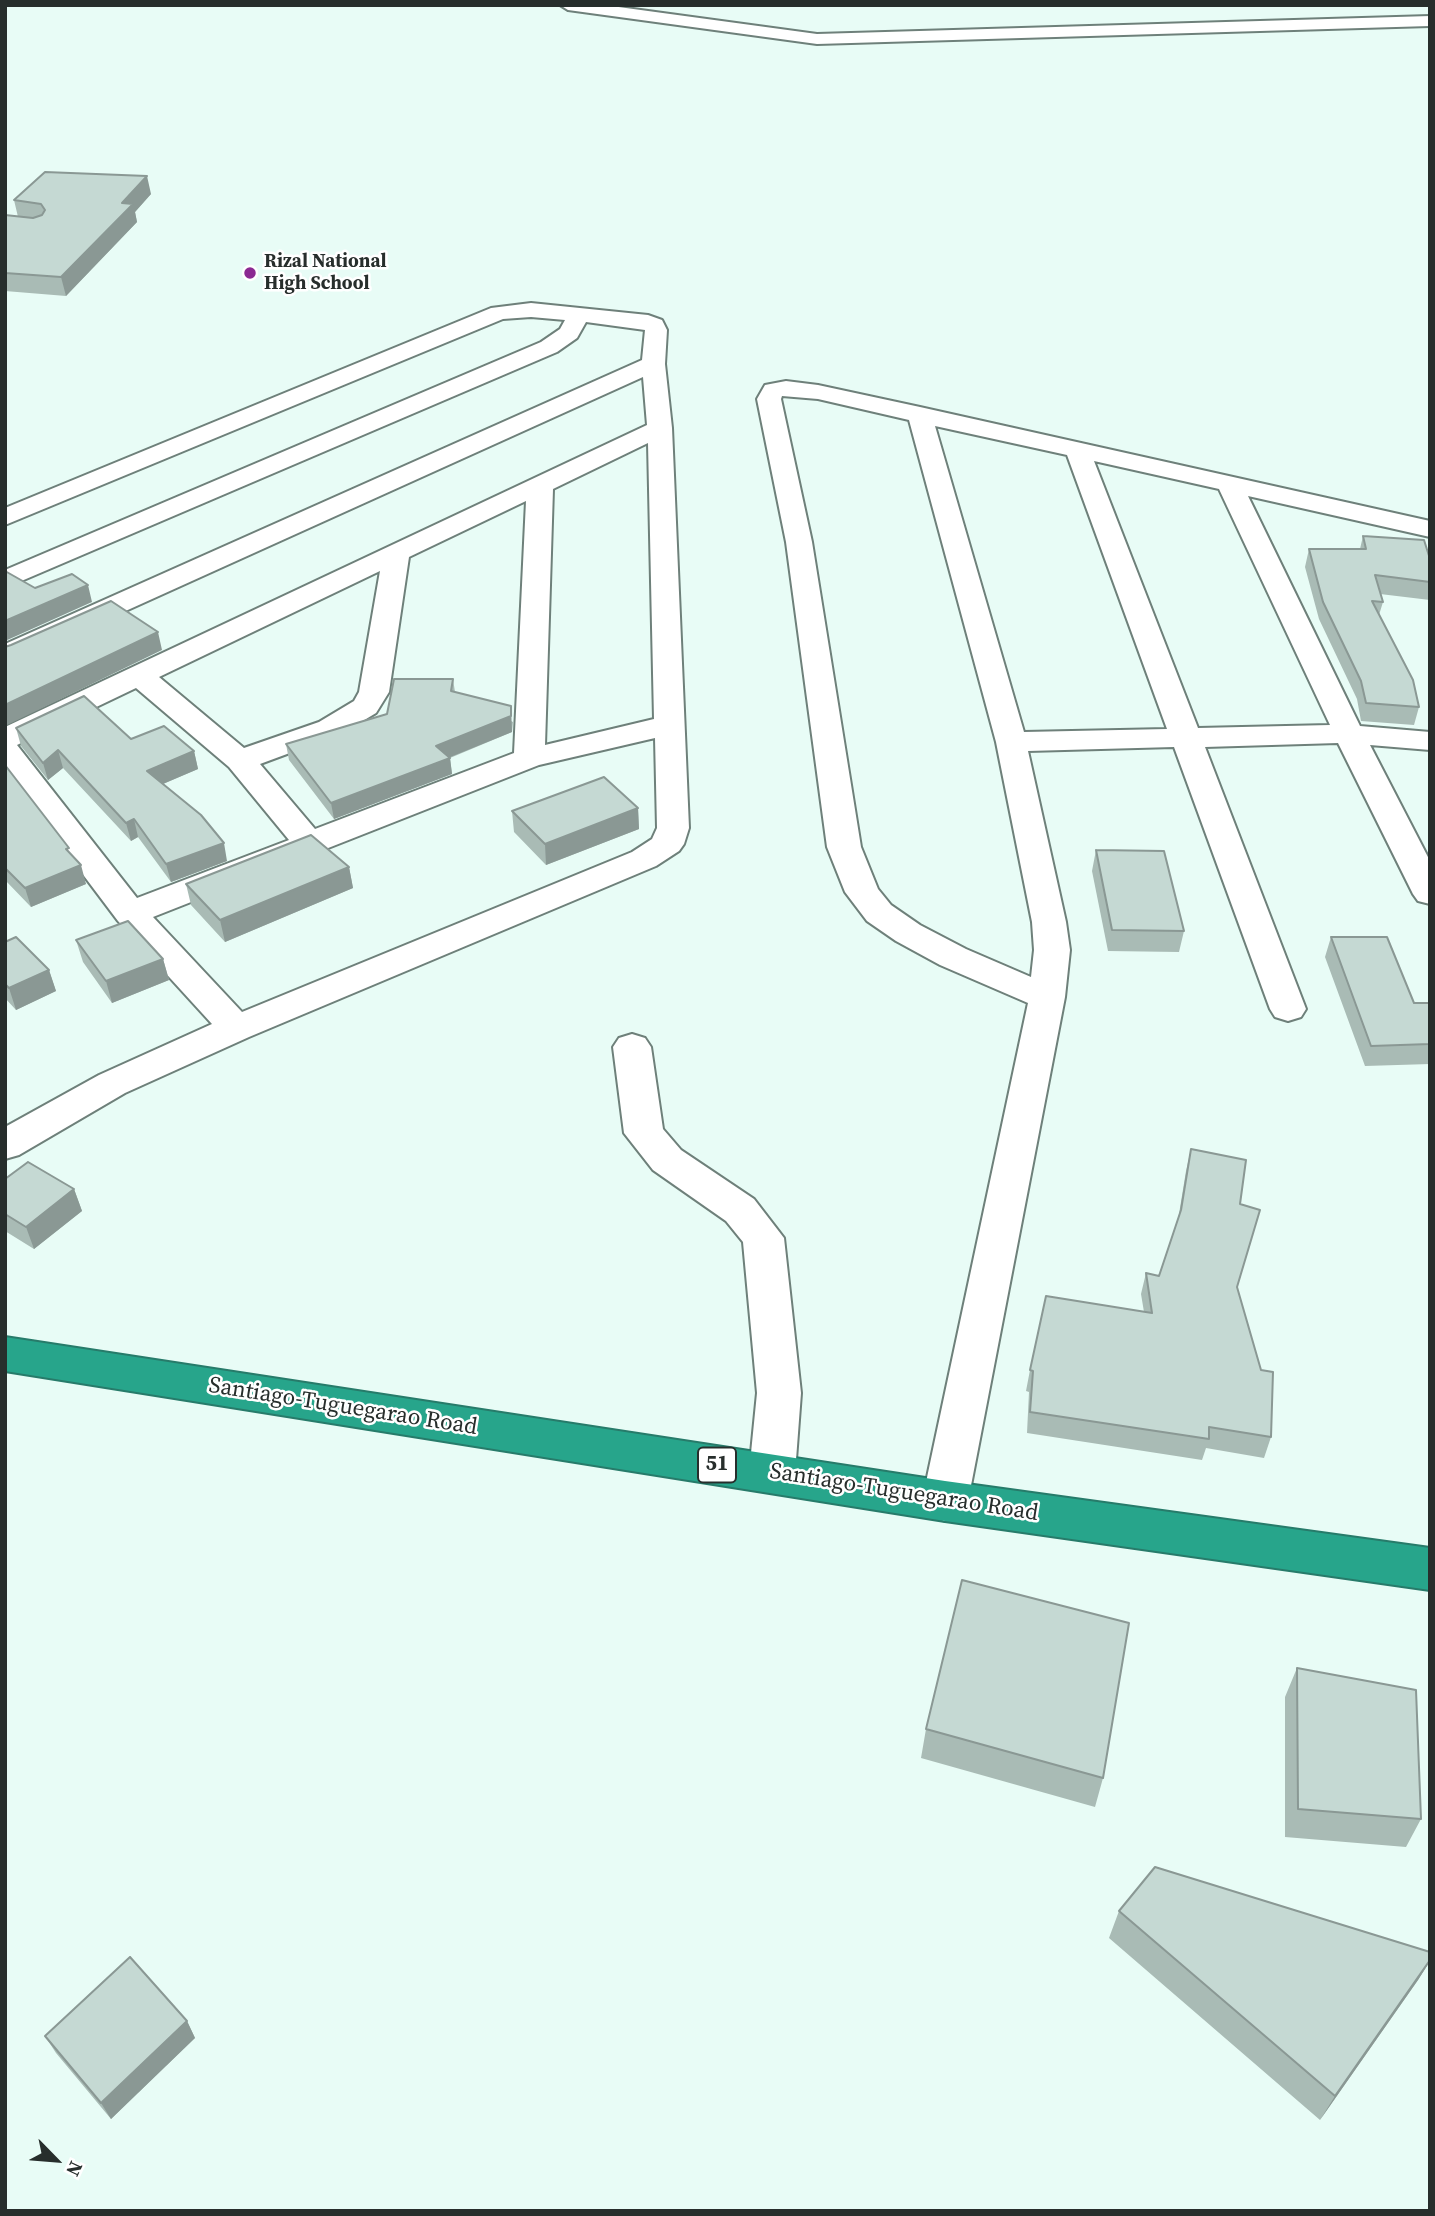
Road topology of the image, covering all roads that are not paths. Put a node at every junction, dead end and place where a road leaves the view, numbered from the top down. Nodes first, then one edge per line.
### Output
1 (568, 5) edge
2 (1430, 21) edge
3 (579, 314) junction
4 (653, 364) junction
5 (920, 414) junction
6 (660, 428) junction
7 (1078, 451) junction
8 (1229, 483) junction
9 (540, 485) junction
10 (5, 517) edge
11 (1430, 529) edge
12 (396, 555) junction
13 (5, 580) edge
14 (5, 655) edge
15 (141, 677) junction
16 (670, 725) junction
17 (1349, 734) junction
18 (1188, 737) junction
19 (5, 740) edge
20 (1430, 741) edge
21 (1011, 743) junction
22 (5, 750) edge
23 (528, 758) junction
24 (240, 760) junction
25 (308, 842) junction
26 (1430, 894) edge
27 (130, 913) junction
28 (1047, 997) junction
29 (1288, 1009) dead end
30 (236, 1028) junction
31 (632, 1047) dead end
32 (5, 1145) edge
33 (5, 1354) edge
34 (772, 1474) junction
35 (945, 1501) junction
36 (1430, 1569) edge

1 - 2 street
3 - 4 street
3 - 10 street
3 - 13 street
4 - 6 street
4 - 14 street
5 - 7 street
5 - 21 street
5 - 28 street
6 - 9 street
6 - 16 street
7 - 8 street
7 - 18 street
8 - 11 street
8 - 17 street
9 - 12 street
9 - 23 street
12 - 15 street
12 - 24 street
15 - 19 street
15 - 24 street
16 - 23 street
16 - 30 street
17 - 18 street
17 - 20 street
17 - 26 street
18 - 21 street
18 - 29 street
21 - 28 street
22 - 27 street
23 - 25 street
24 - 25 street
25 - 27 street
27 - 30 street
28 - 35 street
30 - 32 street
31 - 34 street
33 - 34 highway, Santiago-Tuguegarao Road / 51
34 - 35 highway, Santiago-Tuguegarao Road / 51
35 - 36 highway, Santiago-Tuguegarao Road / 51

